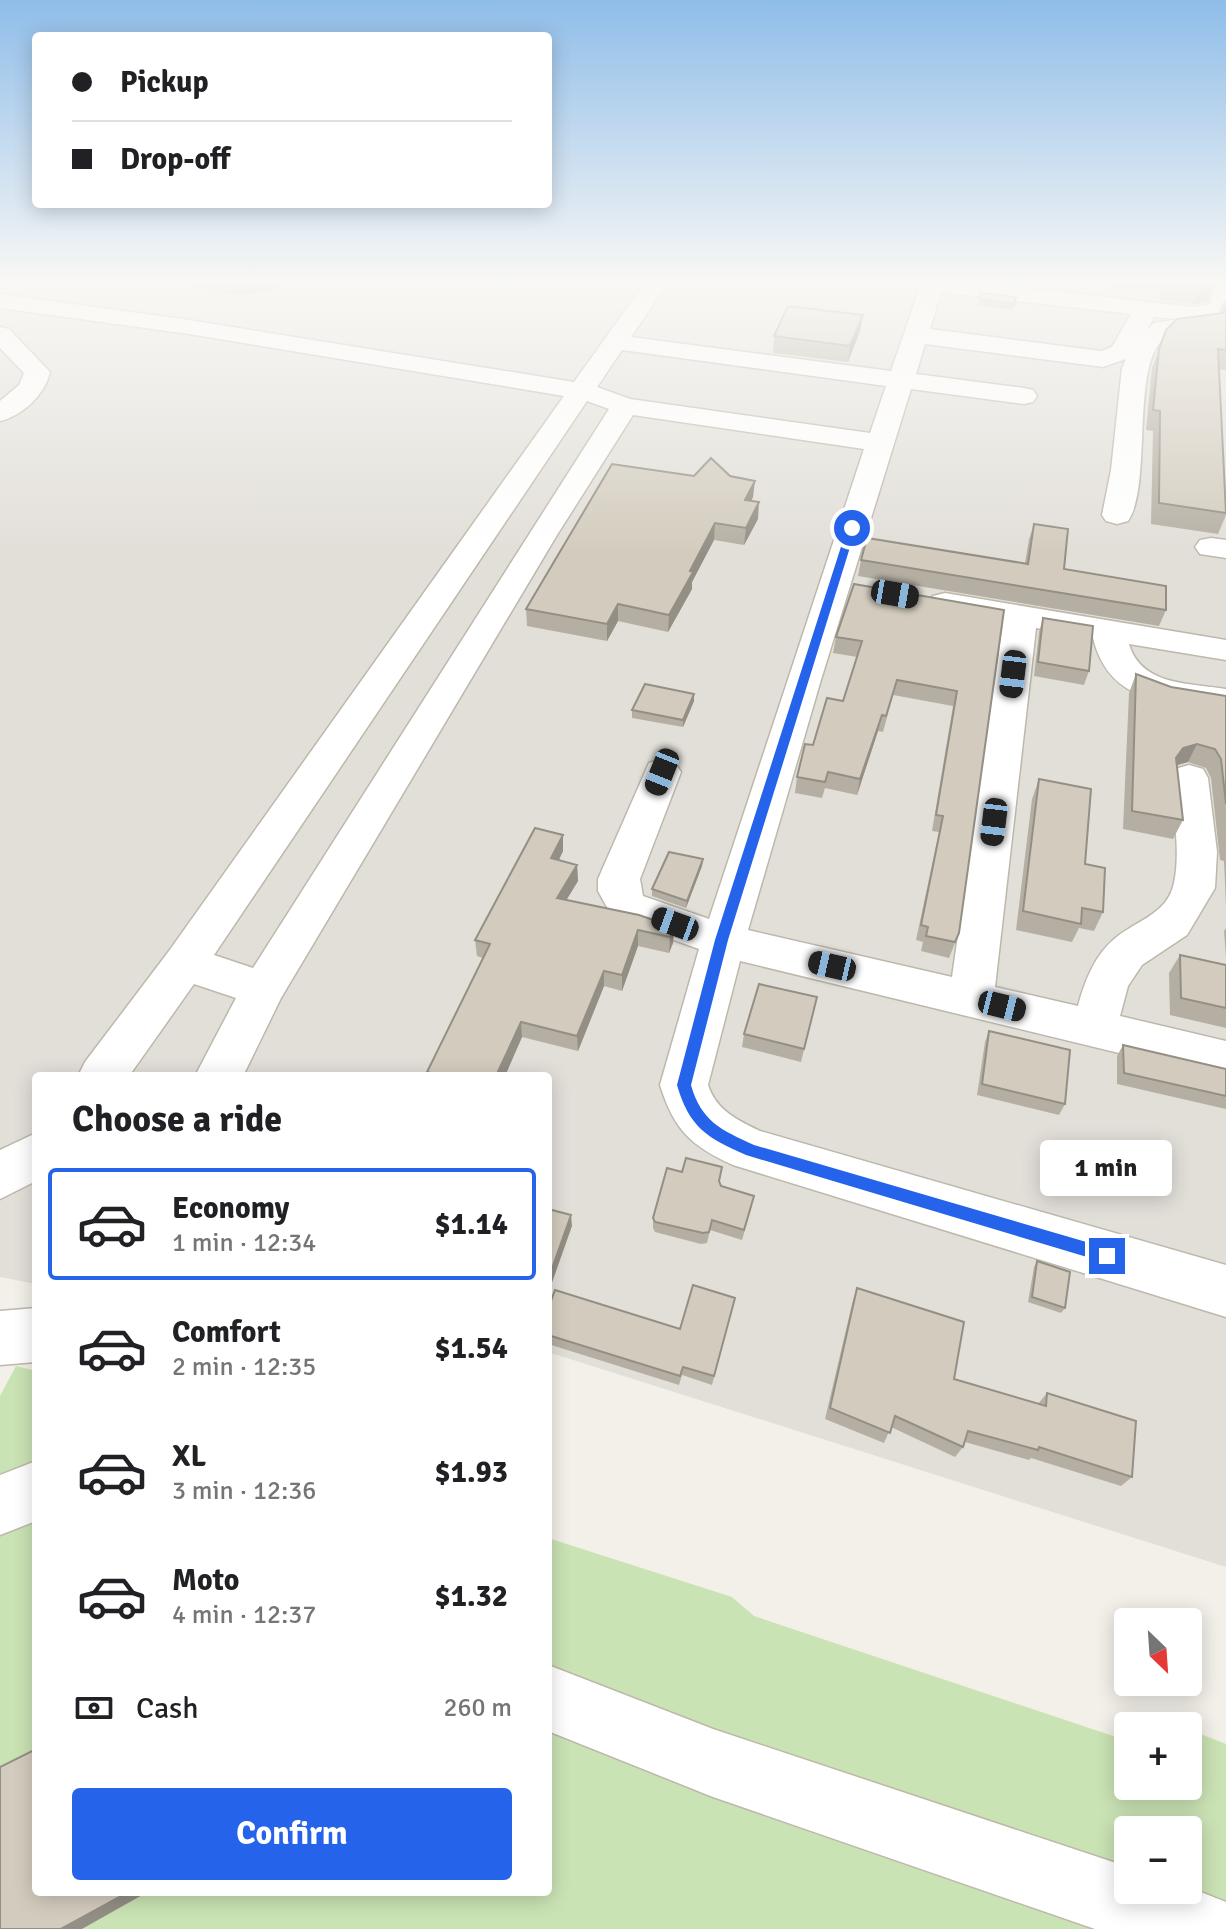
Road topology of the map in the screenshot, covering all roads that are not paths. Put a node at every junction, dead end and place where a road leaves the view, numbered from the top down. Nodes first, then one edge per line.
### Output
1 (37, 374) edge
2 (478, 374) edge
3 (594, 374) edge
4 (700, 374) edge
5 (903, 374) edge
6 (1134, 374) edge
7 (901, 381) junction
8 (742, 390) junction
9 (583, 391) junction
10 (1024, 396) dead end
11 (625, 406) junction
12 (0, 413) edge
13 (881, 443) junction
14 (1117, 515) dead end
15 (911, 597) edge
16 (1021, 615) junction
17 (1108, 630) junction
18 (1226, 650) edge
19 (1226, 700) edge
20 (662, 772) dead end
21 (1189, 778) dead end
22 (721, 940) junction
23 (185, 963) junction
24 (263, 989) junction
25 (971, 999) junction
26 (1094, 1029) junction
27 (1226, 1060) edge
28 (105, 1072) edge
29 (221, 1072) edge
30 (1226, 1291) edge
31 (32, 1335) edge
32 (0, 1338) edge
33 (32, 1493) edge
34 (0, 1505) edge
35 (552, 1700) edge
36 (1202, 1929) edge

1 - 12 lane
2 - 9 lane
3 - 9 lane
4 - 8 lane
5 - 7 lane
6 - 14 lane
7 - 8 lane
7 - 10 lane
7 - 13 lane
8 - 11 lane
8 - 13 lane
9 - 11 lane
9 - 23 lane
11 - 24 lane
13 - 22 lane
15 - 16 lane
16 - 17 lane
16 - 25 lane
17 - 18 lane
17 - 19 lane
20 - 22 lane
21 - 26 lane
22 - 25 lane
22 - 30 lane
23 - 24 lane
23 - 28 lane
24 - 29 lane
25 - 26 lane
26 - 27 lane
31 - 32 lane
33 - 34 lane
35 - 36 lane

